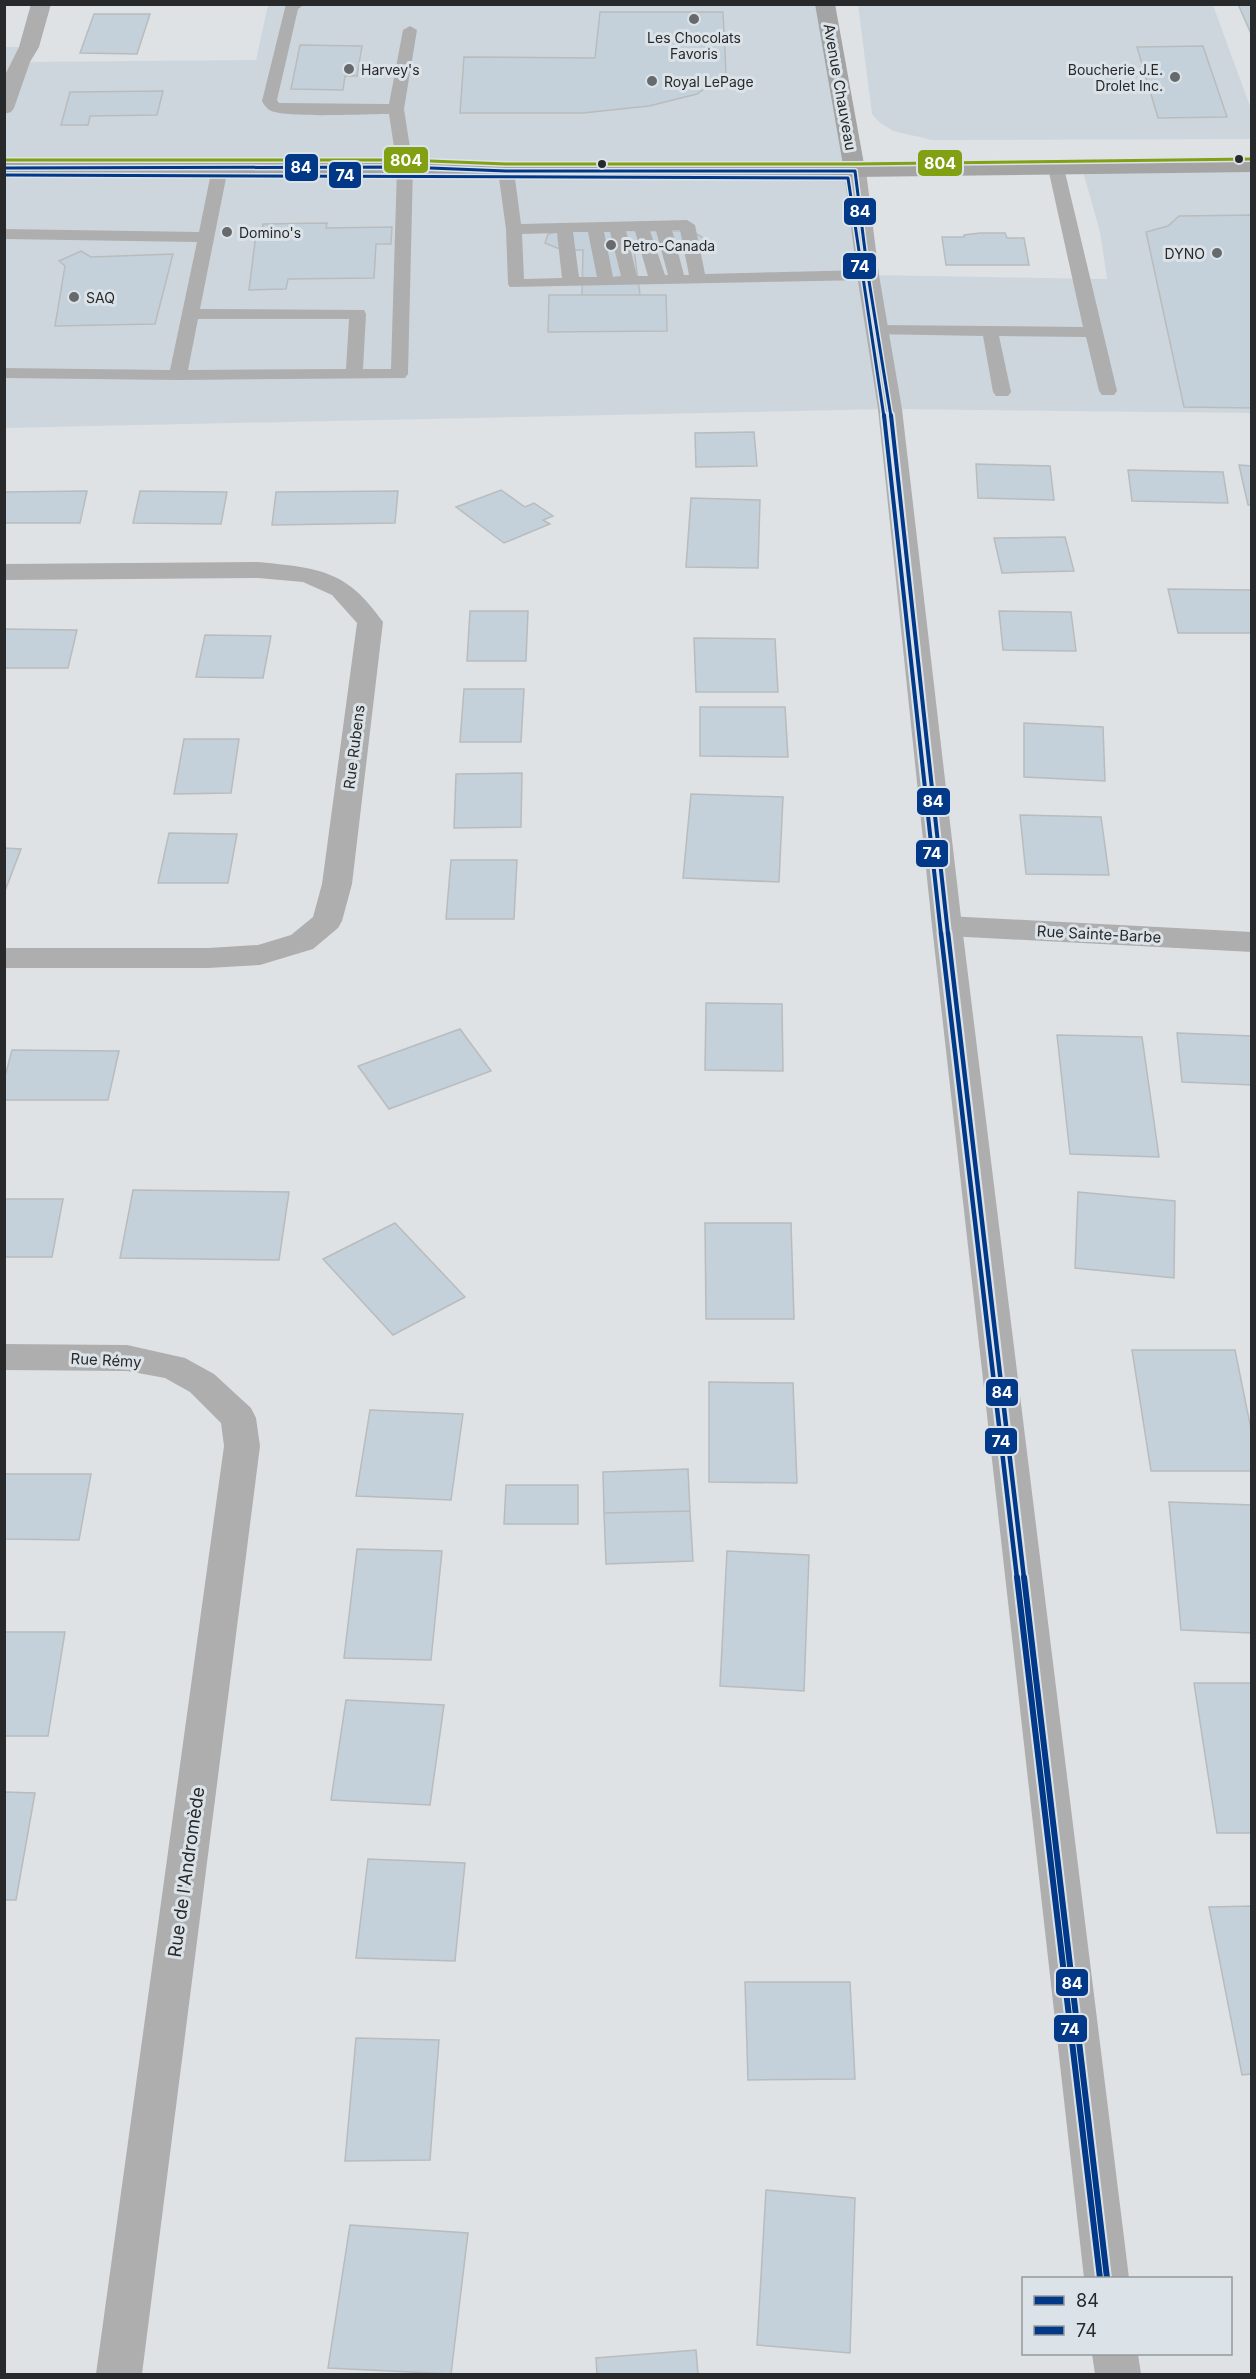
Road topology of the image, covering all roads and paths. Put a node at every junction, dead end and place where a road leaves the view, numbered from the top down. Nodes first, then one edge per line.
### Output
1 (41, 4) edge
2 (298, 4) edge
3 (825, 4) edge
4 (410, 30) dead end
5 (4, 108) edge
6 (396, 109) junction
7 (1251, 166) edge
8 (405, 167) junction
9 (4, 168) edge
10 (220, 168) junction
11 (1056, 168) junction
12 (506, 171) junction
13 (855, 171) junction
14 (641, 226) junction
15 (663, 226) junction
16 (595, 227) junction
17 (617, 227) junction
18 (564, 228) junction
19 (513, 229) junction
20 (4, 234) edge
21 (204, 237) junction
22 (868, 275) junction
23 (698, 279) junction
24 (658, 280) junction
25 (676, 280) junction
26 (630, 281) junction
27 (572, 282) junction
28 (606, 282) junction
29 (189, 314) junction
30 (877, 330) junction
31 (990, 331) junction
32 (1093, 332) junction
33 (4, 373) edge
34 (354, 374) junction
35 (178, 375) junction
36 (1108, 391) dead end
37 (1002, 392) dead end
38 (4, 572) edge
39 (947, 926) junction
40 (1251, 942) edge
41 (4, 958) edge
42 (4, 1357) edge
43 (202, 1383) joint
44 (1107, 2277) edge
45 (1115, 2355) edge
46 (119, 2374) edge
47 (1118, 2374) edge

1 - 5 street
2 - 6 lane
3 - 13 main road, Avenue Chauveau
4 - 6 lane
6 - 8 lane
7 - 11 main road
8 - 10 main road
8 - 12 main road
8 - 34 lane
9 - 10 main road
10 - 21 lane
11 - 13 main road
11 - 32 lane
12 - 13 main road
12 - 19 lane
13 - 22 street, Avenue Chauveau
14 - 15 lane
14 - 17 lane
14 - 24 lane
15 - 23 lane
15 - 25 lane
16 - 17 lane
16 - 18 lane
16 - 28 lane
17 - 26 lane
18 - 19 lane
18 - 27 lane
19 - 27 lane
20 - 21 lane
21 - 29 lane
22 - 23 lane
22 - 30 street, Avenue Chauveau
23 - 25 lane
24 - 25 lane
24 - 26 lane
26 - 28 lane
27 - 28 lane
29 - 34 lane
29 - 35 lane
30 - 31 lane
30 - 39 street, Avenue Chauveau
31 - 32 lane
31 - 37 lane
32 - 36 lane
33 - 35 lane
34 - 35 lane
38 - 41 street, Rue Rubens
39 - 40 street, Rue Sainte-Barbe
39 - 44 street, Avenue Chauveau
42 - 43 street, Rue Rémy
43 - 46 street, Rue de l'Andromède
45 - 47 street

